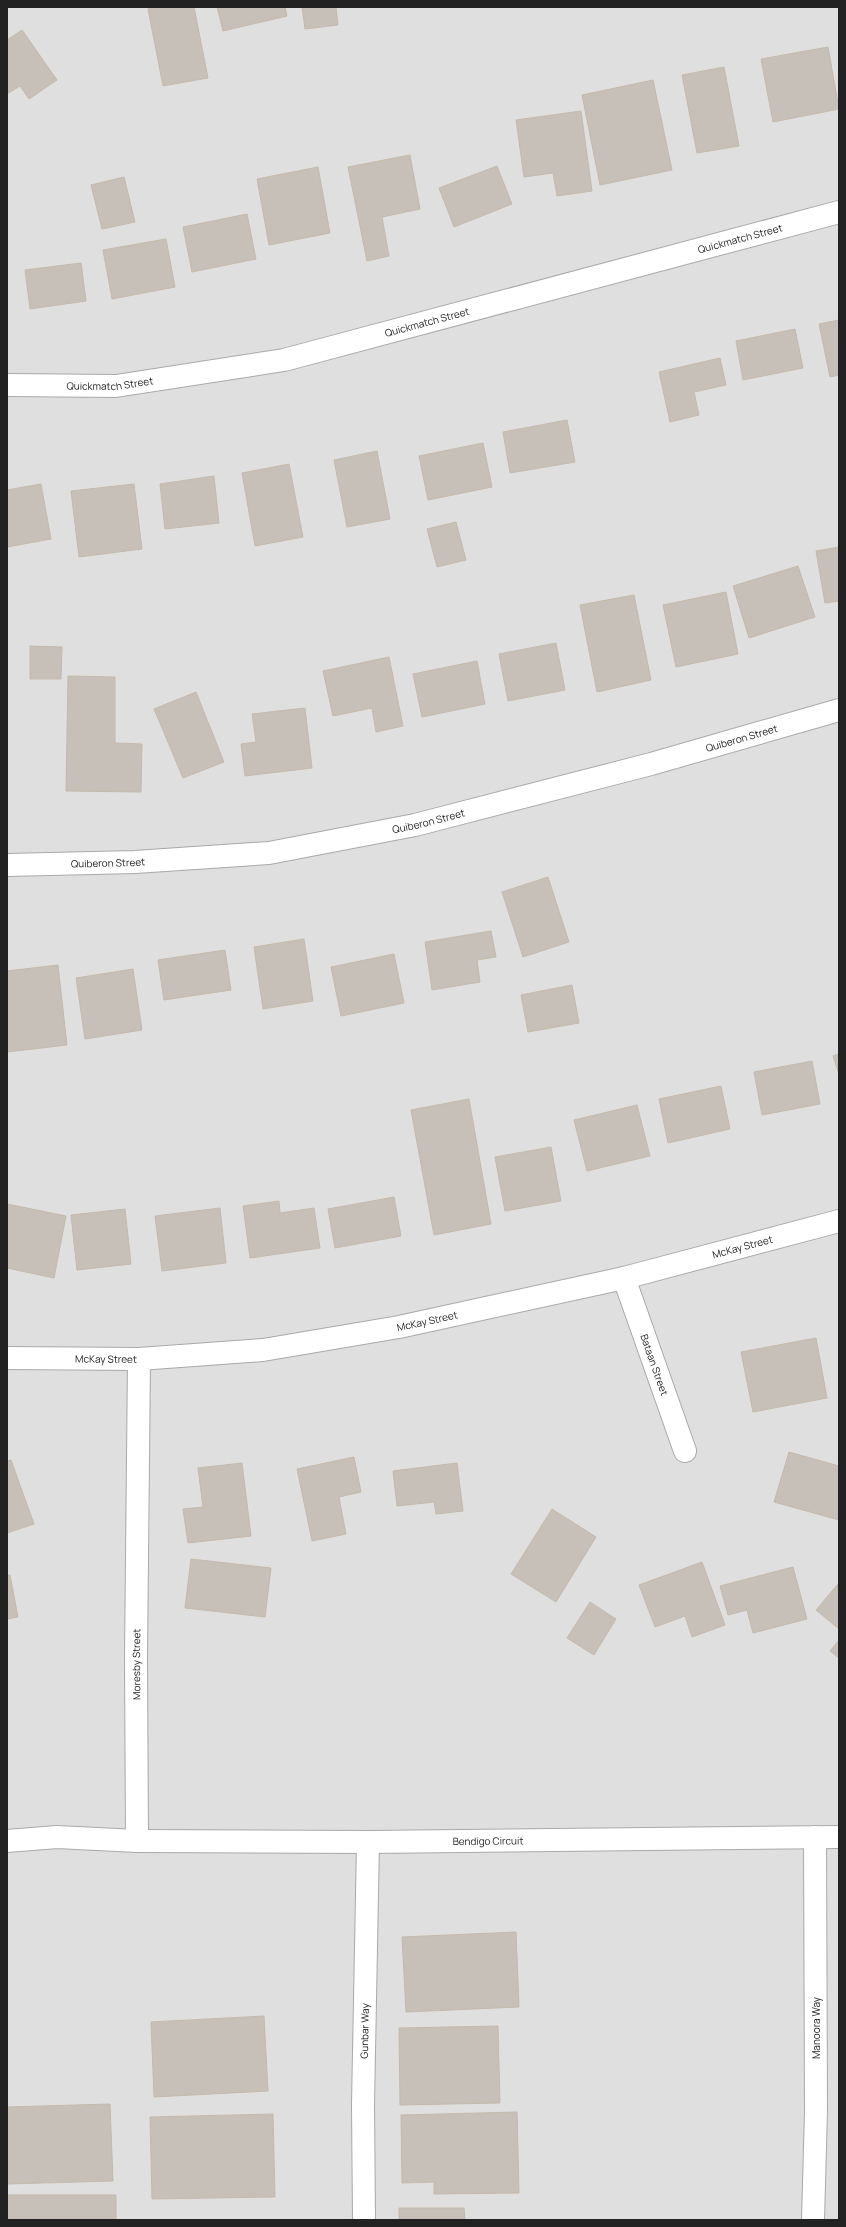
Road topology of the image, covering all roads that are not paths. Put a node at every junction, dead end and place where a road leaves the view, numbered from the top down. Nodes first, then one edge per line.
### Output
1 (839, 212) edge
2 (7, 385) edge
3 (839, 710) edge
4 (7, 865) edge
5 (839, 1221) edge
6 (624, 1278) junction
7 (7, 1358) edge
8 (139, 1359) junction
9 (685, 1450) dead end
10 (815, 1837) junction
11 (839, 1837) edge
12 (7, 1841) edge
13 (137, 1841) junction
14 (368, 1842) junction
15 (364, 2220) edge
16 (813, 2220) edge

1 - 2 street, Quickmatch Street
3 - 4 street, Quiberon Street
5 - 6 street, McKay Street
6 - 8 street, McKay Street
6 - 9 street, Bataan Street
7 - 8 street, McKay Street
8 - 13 street, Moresby Street
10 - 11 street, Bendigo Circuit
10 - 14 street, Bendigo Circuit
10 - 16 street, Manoora Way
12 - 13 street
13 - 14 street, Bendigo Circuit
14 - 15 street, Gunbar Way

